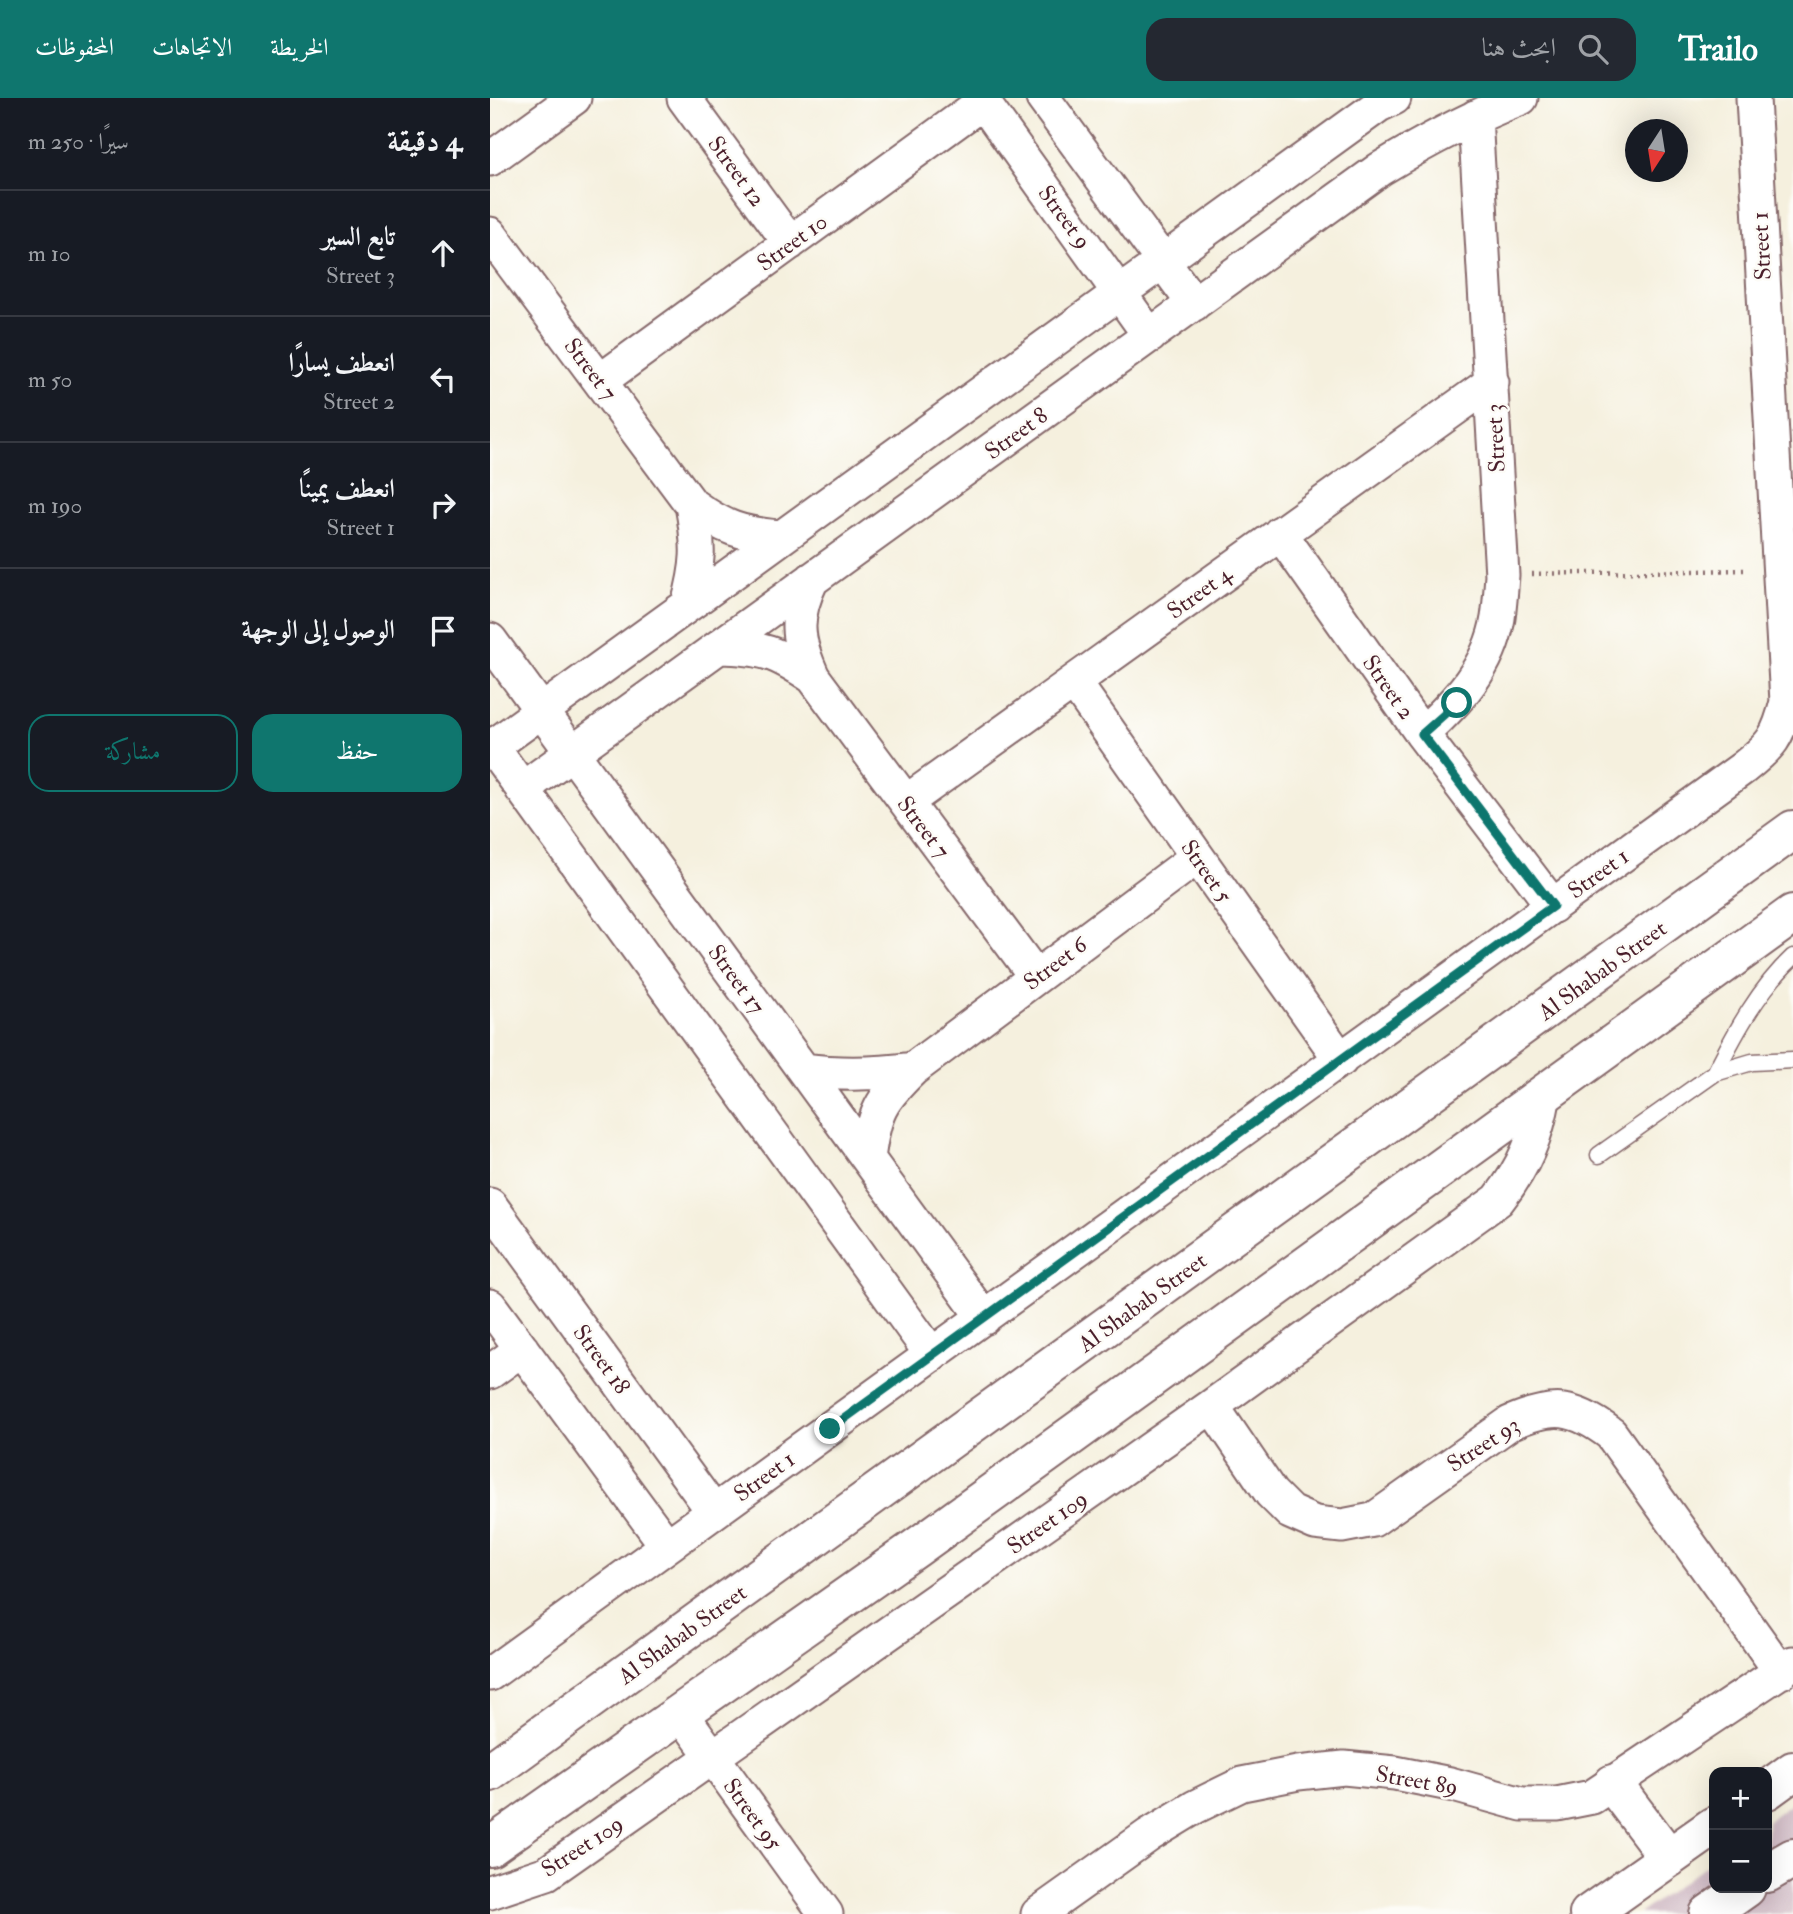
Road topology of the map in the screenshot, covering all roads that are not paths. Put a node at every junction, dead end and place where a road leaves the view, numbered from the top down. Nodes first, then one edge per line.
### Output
1 (574, 98) edge
2 (684, 98) edge
3 (1043, 98) edge
4 (1394, 98) edge
5 (1521, 98) edge
6 (1753, 98) edge
7 (982, 100) edge
8 (1475, 117) junction
9 (490, 159) edge
10 (490, 234) edge
11 (790, 243) junction
12 (1163, 262) junction
13 (1120, 293) junction
14 (1194, 304) junction
15 (1150, 336) junction
16 (600, 381) junction
17 (1492, 382) junction
18 (692, 505) junction
19 (1280, 533) junction
20 (780, 537) junction
21 (812, 579) junction
22 (688, 606) junction
23 (490, 639) edge
24 (719, 647) junction
25 (813, 677) junction
26 (1074, 682) junction
27 (542, 711) junction
28 (1787, 727) edge
29 (1422, 734) junction
30 (491, 746) edge
31 (572, 752) junction
32 (522, 789) junction
33 (906, 802) junction
34 (1793, 830) edge
35 (1197, 857) junction
36 (1553, 906) junction
37 (1793, 914) edge
38 (1793, 957) edge
39 (1036, 977) junction
40 (1340, 1060) junction
41 (1793, 1060) edge
42 (914, 1069) junction
43 (804, 1070) junction
44 (1715, 1073) junction
45 (1544, 1095) junction
46 (1599, 1155) dead end
47 (868, 1159) junction
48 (490, 1205) edge
49 (490, 1306) edge
50 (984, 1318) junction
51 (522, 1349) junction
52 (932, 1355) junction
53 (490, 1372) edge
54 (1212, 1406) junction
55 (714, 1512) junction
56 (667, 1546) junction
57 (1787, 1668) edge
58 (490, 1674) edge
59 (681, 1713) junction
60 (554, 1726) junction
61 (713, 1756) junction
62 (1793, 1771) edge
63 (490, 1772) edge
64 (592, 1774) junction
65 (1614, 1784) junction
66 (1772, 1786) edge
67 (1709, 1830) edge
68 (490, 1847) edge
69 (1670, 1858) junction
70 (1793, 1858) edge
71 (1772, 1870) edge
72 (490, 1892) edge
73 (1739, 1893) edge
74 (825, 1914) edge
75 (1038, 1914) edge
76 (1589, 1914) edge
77 (1709, 1914) edge

1 - 9 street
2 - 11 street, Street 12
3 - 12 street
4 - 12 street
5 - 8 street, Street 8
6 - 28 street, Street 1
7 - 11 street, Street 10
7 - 13 street, Street 9
8 - 14 street, Street 8
8 - 17 street, Street 3
10 - 16 street, Street 7
11 - 16 street, Street 10
12 - 13 street
12 - 14 street
13 - 15 street, Street 9
13 - 20 street
14 - 15 street, Street 8
15 - 21 street, Street 8
16 - 18 street, Street 7
17 - 19 street, Street 4
17 - 29 street, Street 3
18 - 20 street, Street 7
18 - 22 street, Street 7
19 - 26 street, Street 4
19 - 29 street, Street 2
20 - 22 street
21 - 24 street, Street 8
21 - 25 street, Street 7
22 - 27 street
23 - 27 street, Street 17
24 - 25 street, Street 7
24 - 31 street, Street 8
25 - 33 street, Street 7
26 - 33 street, Street 4
26 - 35 street, Street 5
27 - 30 street
27 - 31 street, Street 17
28 - 36 street, Street 1
29 - 36 street, Street 2
30 - 32 street
31 - 32 street, Street 8
31 - 43 street, Street 17
32 - 52 street
33 - 39 street, Street 7
34 - 60 street, Al Shabab Street
35 - 39 street, Street 6
35 - 40 street, Street 5
36 - 40 street, Street 1
37 - 45 street
38 - 44 lane
39 - 42 street, Street 6
40 - 50 street, Street 1
41 - 44 lane
42 - 43 street, Street 6
42 - 47 street, Street 6
43 - 47 street, Street 17
44 - 46 lane
45 - 54 street, Street 109
45 - 59 street
47 - 50 street, Street 17
48 - 55 street, Street 18
49 - 51 street
50 - 52 street, Street 1
51 - 53 street
51 - 56 street
52 - 55 street, Street 1
54 - 57 street, Street 93
54 - 61 street, Street 109
55 - 56 street, Street 1
56 - 58 street, Street 1
57 - 65 street, Street 89
59 - 61 street, Street 95
59 - 64 street
60 - 63 street, Al Shabab Street
60 - 64 street
61 - 72 street, Street 109
61 - 74 street, Street 95
62 - 66 street
64 - 68 street
65 - 69 street
65 - 75 street, Street 89
67 - 69 street
69 - 76 street
70 - 71 street
73 - 77 street

